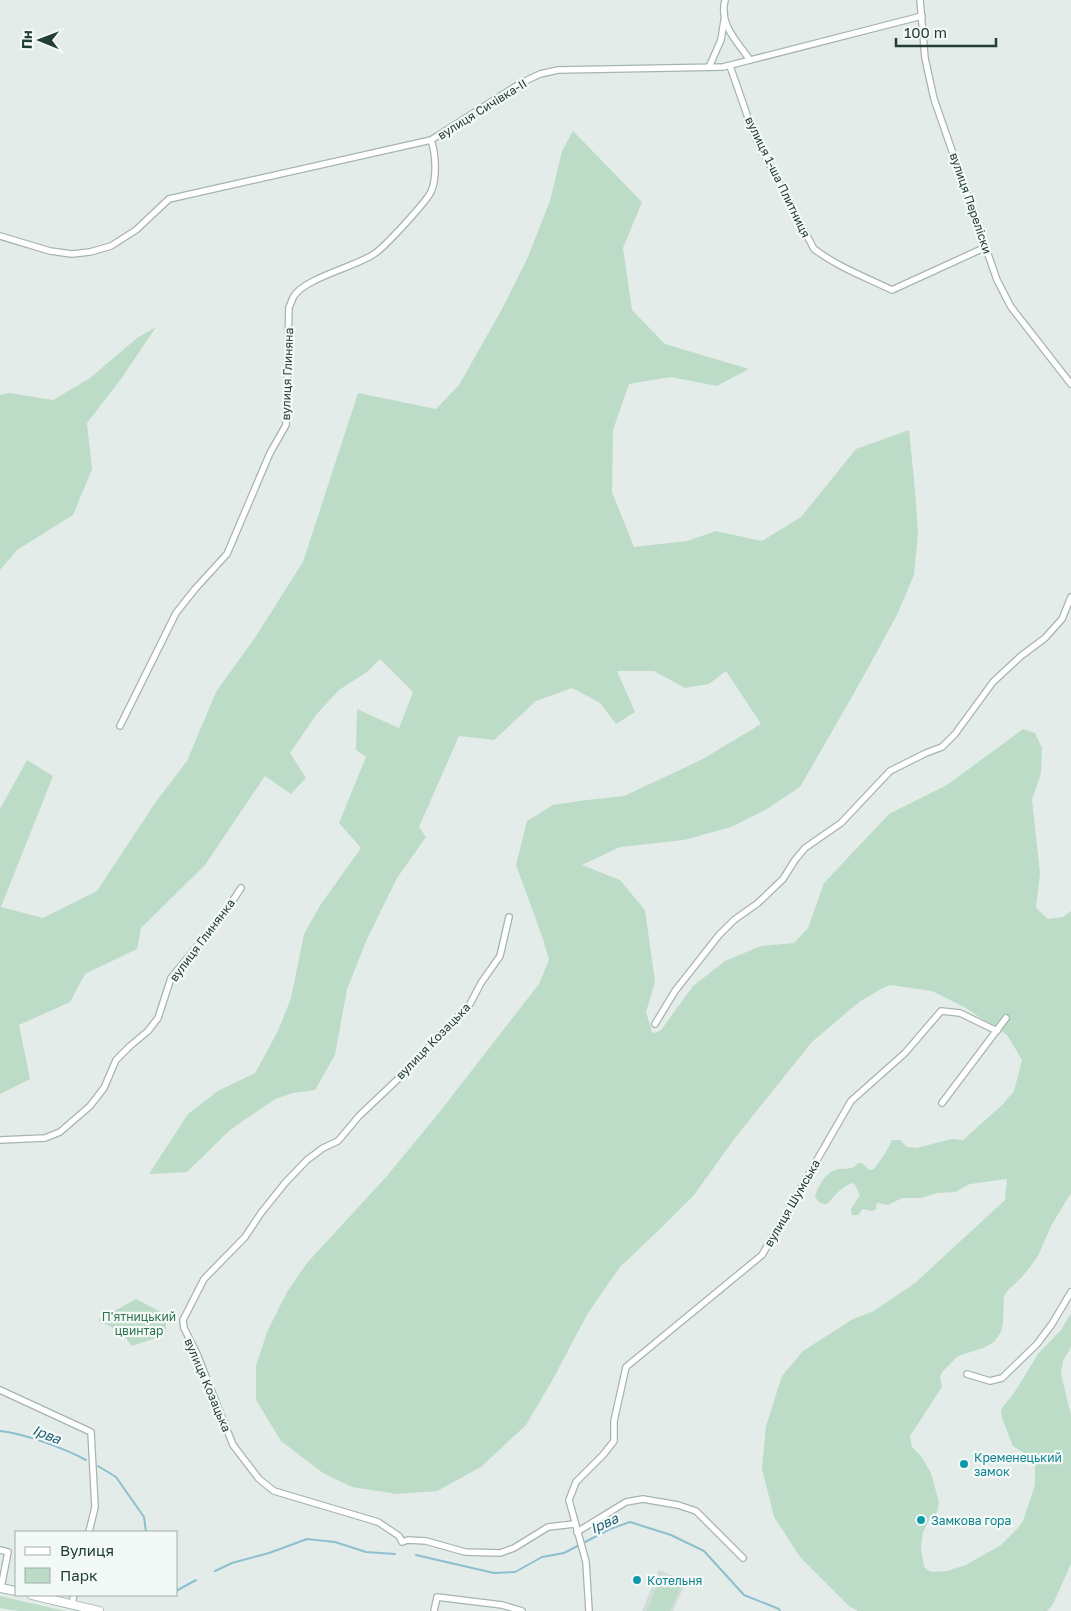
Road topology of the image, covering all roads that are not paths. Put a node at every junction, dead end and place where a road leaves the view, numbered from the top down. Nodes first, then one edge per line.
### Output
1 (725, 0) edge
2 (920, 0) edge
3 (922, 16) junction
4 (724, 21) junction
5 (750, 60) junction
6 (730, 66) junction
7 (708, 67) junction
8 (431, 140) junction
9 (0, 236) edge
10 (986, 246) junction
11 (1071, 384) edge
12 (1071, 597) edge
13 (120, 726) dead end
14 (241, 888) dead end
15 (509, 917) dead end
16 (1006, 1018) dead end
17 (655, 1024) dead end
18 (997, 1031) junction
19 (942, 1103) dead end
20 (0, 1140) edge
21 (1071, 1292) edge
22 (967, 1374) dead end
23 (0, 1390) edge
24 (574, 1524) junction
25 (89, 1531) edge
26 (578, 1535) junction
27 (0, 1550) edge
28 (744, 1558) dead end
29 (0, 1588) edge
30 (15, 1591) edge
31 (36, 1596) edge
32 (74, 1596) edge
33 (72, 1604) junction
34 (502, 1608) edge
35 (99, 1611) edge
36 (434, 1611) edge
37 (522, 1611) edge
38 (589, 1611) edge

1 - 4 street
2 - 3 street, вулиця Переліски
3 - 5 street, вулиця Сичівка-II
3 - 10 street, вулиця Переліски
4 - 5 street
4 - 7 street
5 - 6 street, вулиця Сичівка-II
6 - 7 street, вулиця Сичівка-II
6 - 10 street, вулиця 1-ша Плитниця
7 - 8 street, вулиця Сичівка-II
8 - 9 street, вулиця Сичівка-II
8 - 13 street, вулиця Глиняна
10 - 11 street, вулиця Переліски
12 - 17 street
14 - 20 street, вулиця Глинянка
15 - 24 street, вулиця Козацька
16 - 18 street
18 - 19 street
18 - 24 street, вулиця Шумська
21 - 22 street
23 - 25 street
24 - 26 street, вулиця Шумська
26 - 28 street
26 - 38 street, вулиця Шумська
27 - 29 street
29 - 30 main road
31 - 33 main road
32 - 33 street
33 - 35 main road
34 - 36 street
34 - 37 street

